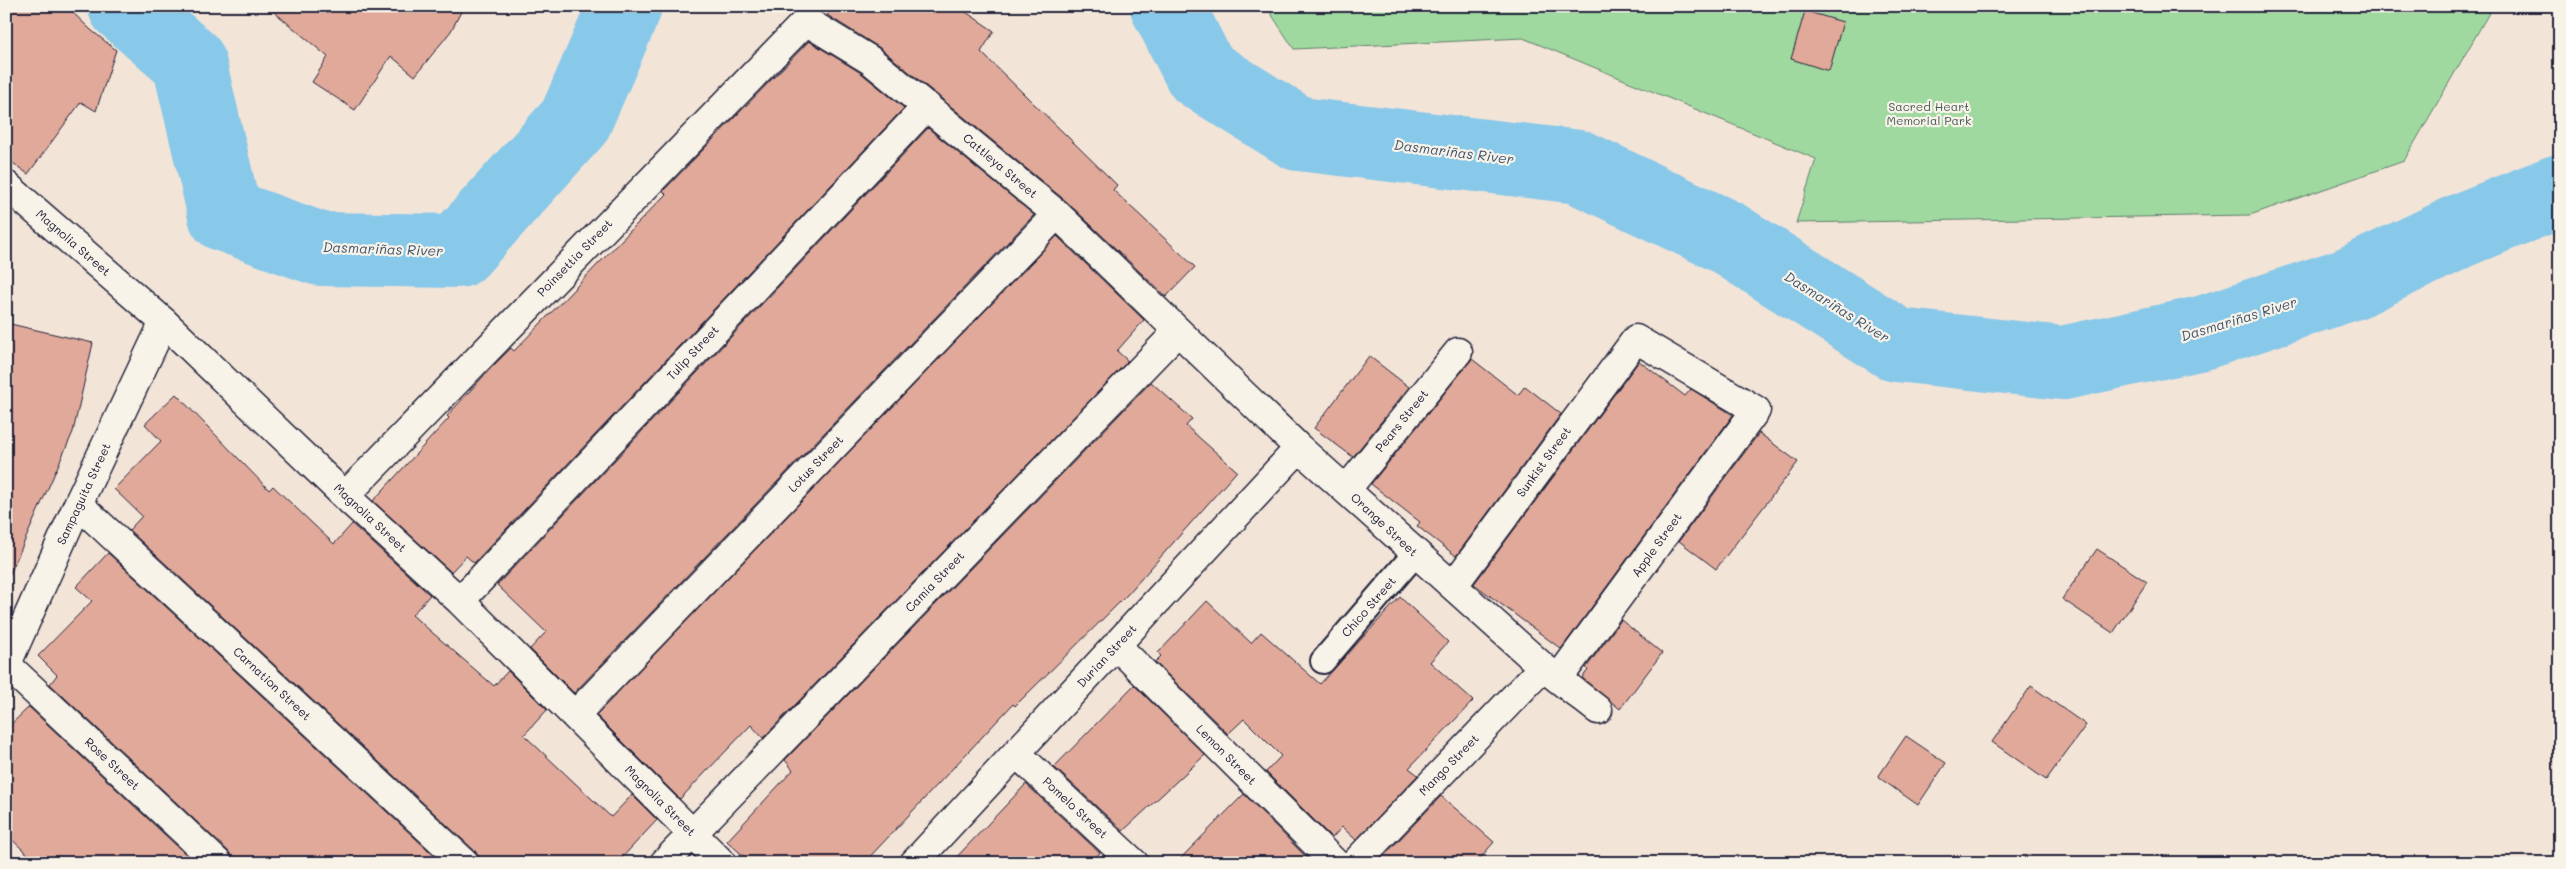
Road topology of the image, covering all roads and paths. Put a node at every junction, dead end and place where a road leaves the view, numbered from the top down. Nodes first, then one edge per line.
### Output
1 (806, 21) joint
2 (927, 106) junction
3 (6, 185) edge
4 (1057, 214) junction
5 (164, 322) junction
6 (1178, 331) junction
7 (1458, 352) dead end
8 (1756, 410) joint
9 (1299, 448) junction
10 (1346, 490) junction
11 (345, 496) junction
12 (78, 504) junction
13 (1415, 554) junction
14 (1453, 586) junction
15 (460, 601) junction
16 (1117, 646) junction
17 (1323, 661) dead end
18 (6, 666) edge
19 (1550, 673) junction
20 (1598, 710) dead end
21 (575, 715) junction
22 (1016, 753) junction
23 (692, 833) junction
24 (922, 860) edge
25 (218, 863) edge
26 (465, 863) edge
27 (664, 863) edge
28 (722, 863) edge
29 (1134, 863) edge
30 (1335, 863) edge
31 (1354, 863) edge

1 - 2 street, Cattleya Street
1 - 11 street, Poinsettia Street
2 - 4 street, Cattleya Street
2 - 15 street, Tulip Street
3 - 5 street, Magnolia Street
4 - 6 street, Cattleya Street
4 - 21 street, Lotus Street
5 - 11 street, Magnolia Street
5 - 12 street, Sampaguita Street
6 - 9 street, Orange Street
6 - 23 street, Camia Street
7 - 10 street, Pears Street
8 - 14 street, Sunkist Street
8 - 19 street, Apple Street
9 - 10 street, Orange Street
9 - 16 street, Durian Street
10 - 13 street, Orange Street
11 - 15 street, Magnolia Street
12 - 18 street, Sampaguita Street
12 - 26 street, Carnation Street
13 - 14 street, Orange Street
13 - 17 lane, Chico Street
14 - 19 street, Orange Street
15 - 21 street, Magnolia Street
16 - 22 street, Durian Street
16 - 30 street, Lemon Street
18 - 25 street, Rose Street
19 - 20 street, Orange Street
19 - 31 street, Mango Street
21 - 23 street, Magnolia Street
22 - 24 street, Durian Street
22 - 29 street, Pomelo Street
23 - 27 street, Camia Street
23 - 28 street, Magnolia Street

